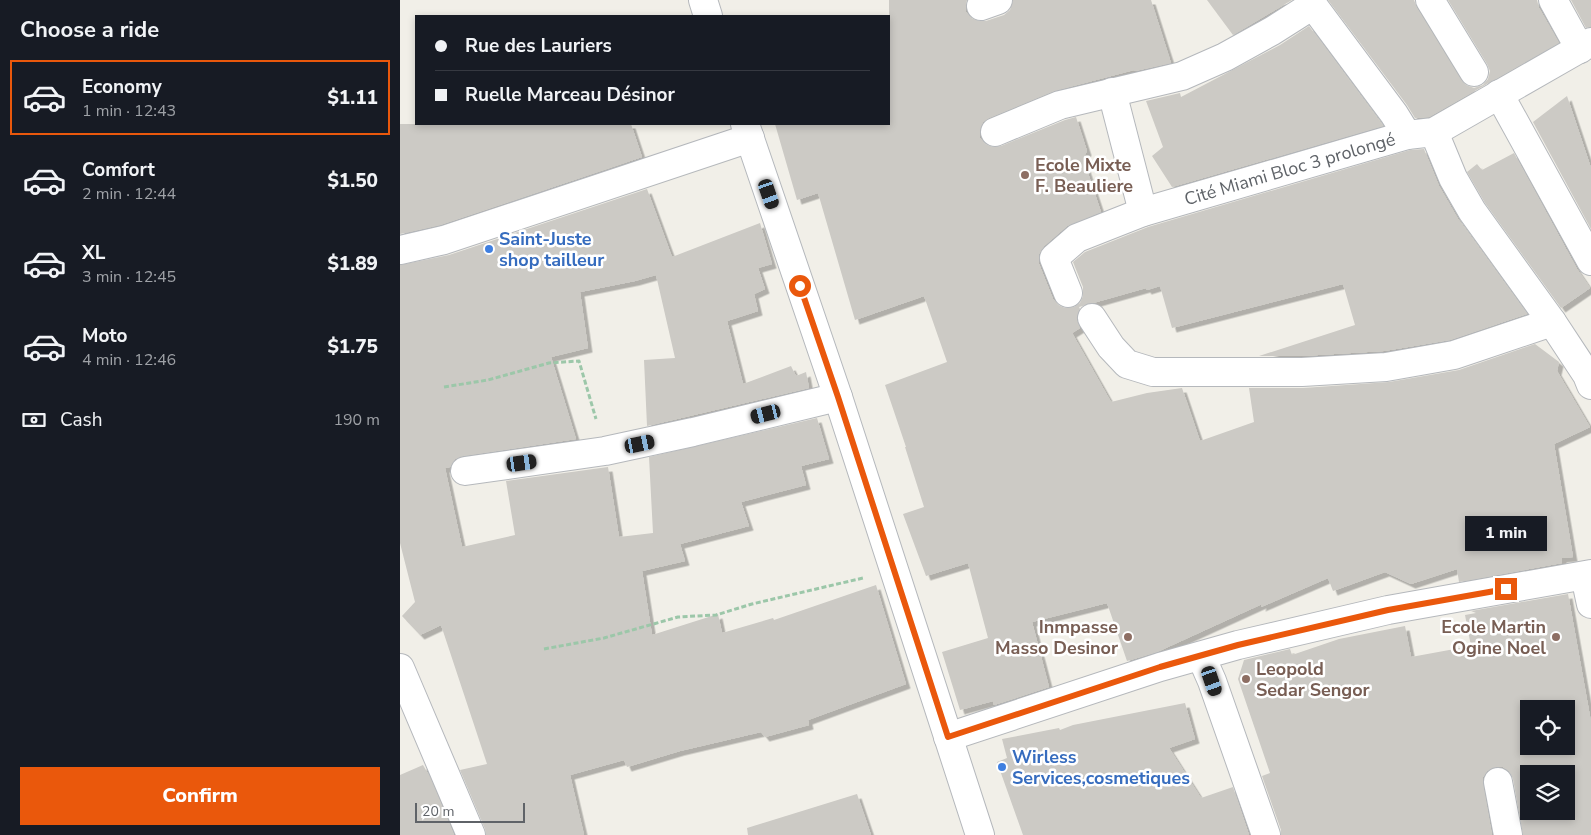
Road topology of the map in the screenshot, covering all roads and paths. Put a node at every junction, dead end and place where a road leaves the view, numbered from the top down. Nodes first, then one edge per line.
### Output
1 (703, 0) edge
2 (1430, 0) edge
3 (1552, 0) edge
4 (1311, 2) edge
5 (708, 15) edge
6 (1586, 45) edge
7 (1474, 72) dead end
8 (1112, 92) junction
9 (1499, 94) junction
10 (748, 131) edge
11 (995, 132) dead end
12 (1434, 132) junction
13 (1407, 135) junction
14 (1143, 212) junction
15 (400, 250) edge
16 (1591, 261) edge
17 (1068, 293) dead end
18 (1092, 318) dead end
19 (1552, 322) junction
20 (1591, 385) edge
21 (444, 387) dead end
22 (838, 397) junction
23 (605, 451) junction
24 (464, 471) dead end
25 (894, 570) junction
26 (1588, 575) edge
27 (1591, 604) edge
28 (544, 648) dead end
29 (1201, 656) junction
30 (400, 668) edge
31 (948, 737) junction
32 (1498, 782) dead end
33 (470, 835) edge
34 (980, 835) edge
35 (1266, 835) edge
36 (1508, 835) edge

1 - 5 street
2 - 7 street
3 - 6 street
4 - 8 street
4 - 13 street
6 - 9 street, Cité Miami Bloc 3 prolongé
8 - 11 street
8 - 14 street
9 - 12 street, Cité Miami Bloc 3 prolongé
9 - 16 street
10 - 15 street
10 - 22 street
12 - 13 street, Cité Miami Bloc 3 prolongé
12 - 19 street
13 - 14 street, Cité Miami Bloc 3 prolongé
14 - 17 street, Cité Miami Bloc 3 prolongé
18 - 19 street
19 - 20 street
21 - 23 path
22 - 23 street
22 - 25 street
23 - 24 street
25 - 28 path
25 - 31 street
26 - 27 street
26 - 29 street
29 - 31 street
29 - 35 street
30 - 33 street
31 - 34 street
32 - 36 street

